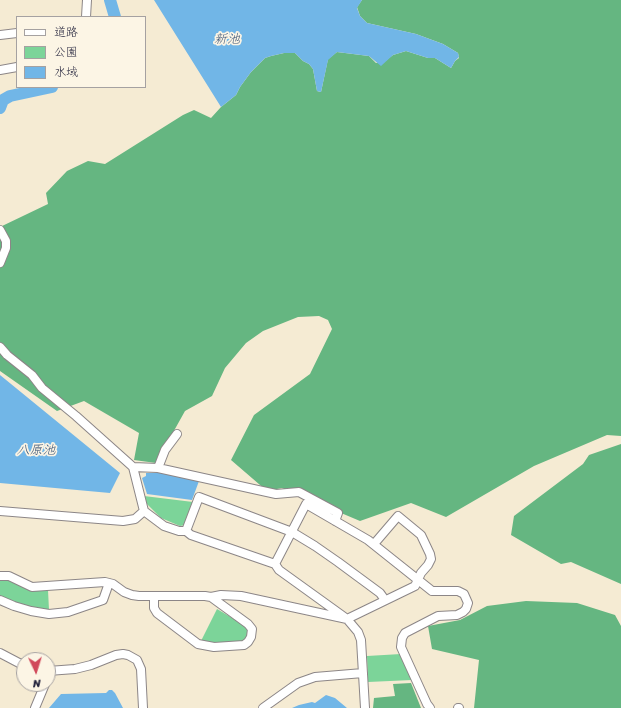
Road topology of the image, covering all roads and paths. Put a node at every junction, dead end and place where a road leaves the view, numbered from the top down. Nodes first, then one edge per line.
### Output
1 (87, 0) edge
2 (86, 16) edge
3 (16, 33) edge
4 (0, 35) edge
5 (16, 67) edge
6 (0, 70) edge
7 (0, 230) edge
8 (0, 263) edge
9 (0, 347) edge
10 (177, 434) dead end
11 (133, 467) junction
12 (158, 468) junction
13 (0, 511) edge
14 (144, 511) junction
15 (335, 521) junction
16 (186, 531) junction
17 (292, 532) junction
18 (374, 544) junction
19 (275, 564) junction
20 (0, 576) edge
21 (418, 580) junction
22 (109, 583) junction
23 (154, 596) junction
24 (211, 598) junction
25 (0, 600) edge
26 (385, 600) junction
27 (348, 619) junction
28 (0, 653) edge
29 (16, 661) edge
30 (56, 672) edge
31 (363, 673) junction
32 (43, 692) edge
33 (36, 708) edge
34 (143, 708) edge
35 (263, 708) edge
36 (365, 708) edge
37 (430, 708) edge

1 - 2 street
3 - 4 street
5 - 6 street
7 - 8 street
9 - 11 street
10 - 12 street
11 - 12 street
11 - 14 street
12 - 15 street
13 - 14 street
14 - 16 street
15 - 17 street
15 - 18 street
16 - 17 street
16 - 19 street
17 - 19 street
17 - 26 street
18 - 21 street
18 - 21 street
19 - 27 street
20 - 22 street
21 - 26 street
21 - 37 street
22 - 23 street
22 - 25 street
23 - 24 street
23 - 24 street
24 - 27 street
26 - 27 street
27 - 31 street
28 - 29 street
30 - 34 street
31 - 35 street
31 - 36 street
32 - 33 street

